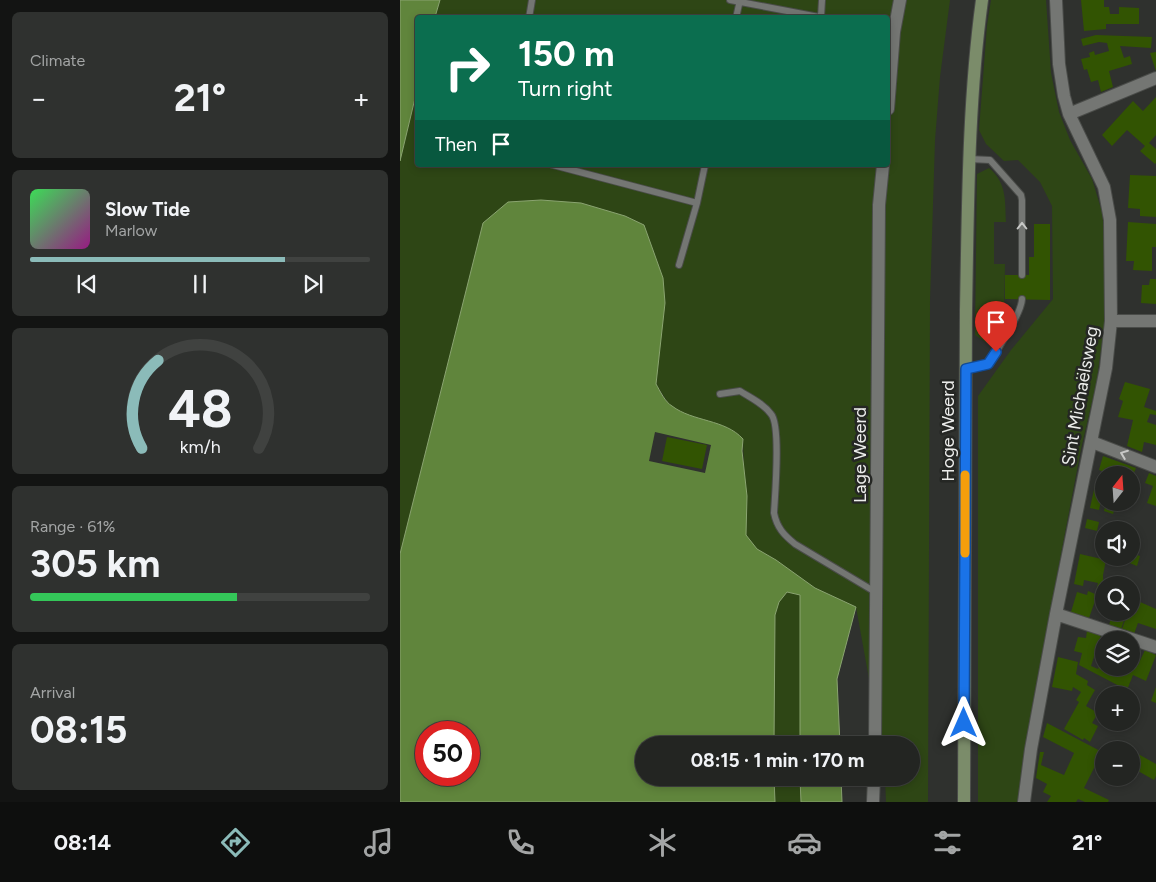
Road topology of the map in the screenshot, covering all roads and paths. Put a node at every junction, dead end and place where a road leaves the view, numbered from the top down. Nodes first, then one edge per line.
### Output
1 (532, 0) edge
2 (730, 0) edge
3 (822, 0) edge
4 (900, 0) edge
5 (982, 0) edge
6 (1056, 0) edge
7 (740, 1) edge
8 (530, 15) edge
9 (737, 15) edge
10 (813, 15) edge
11 (823, 15) edge
12 (891, 31) edge
13 (890, 57) edge
14 (1156, 78) edge
15 (1069, 114) junction
16 (969, 159) junction
17 (561, 167) edge
18 (705, 167) edge
19 (883, 167) edge
20 (697, 202) junction
21 (679, 265) dead end
22 (1022, 275) dead end
23 (1022, 299) dead end
24 (1111, 321) junction
25 (1156, 321) edge
26 (966, 369) junction
27 (720, 394) dead end
28 (1092, 442) junction
29 (1156, 467) edge
30 (877, 593) junction
31 (1056, 614) junction
32 (1156, 647) edge
33 (875, 736) edge
34 (874, 786) edge
35 (873, 802) edge
36 (964, 802) edge
37 (1024, 802) edge

1 - 8 lane
2 - 7 lane
3 - 11 lane
4 - 12 street
5 - 16 main road, Hoge Weerd
6 - 15 street, Sint Michaëlsweg
7 - 9 lane
7 - 10 lane
12 - 13 street
14 - 15 street
15 - 24 street, Sint Michaëlsweg
22 -> 16 lane
16 - 26 main road, Hoge Weerd
17 - 20 lane
18 - 20 lane
19 - 30 street, Lage Weerd
20 - 21 lane
23 - 26 lane
24 - 25 street
24 - 28 street, Sint Michaëlsweg
26 - 36 main road, Hoge Weerd
27 - 30 lane
29 -> 28 street
28 - 31 street, Sint Michaëlsweg
30 - 33 street, Lage Weerd
31 - 32 street
31 - 37 street, Sint Michaëlsweg
34 - 35 street

